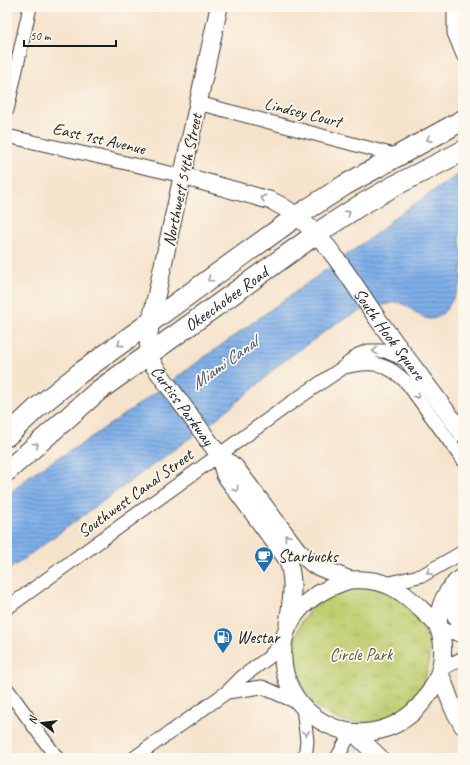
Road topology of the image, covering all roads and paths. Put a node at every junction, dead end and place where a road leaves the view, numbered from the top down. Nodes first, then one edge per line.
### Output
1 (30, 7) edge
2 (219, 7) edge
3 (454, 7) edge
4 (463, 55) edge
5 (198, 103) junction
6 (7, 110) edge
7 (463, 120) edge
8 (7, 136) edge
9 (463, 151) edge
10 (398, 156) junction
11 (183, 176) junction
12 (297, 216) junction
13 (316, 234) junction
14 (151, 320) junction
15 (149, 354) junction
16 (410, 362) junction
17 (344, 367) junction
18 (390, 368) joint
19 (7, 436) edge
20 (459, 440) edge
21 (219, 455) junction
22 (463, 460) edge
23 (7, 471) edge
24 (463, 552) edge
25 (350, 580) junction
26 (460, 580) edge
27 (386, 584) junction
28 (7, 608) edge
29 (438, 627) junction
30 (463, 630) edge
31 (286, 634) junction
32 (463, 636) edge
33 (463, 658) edge
34 (441, 671) junction
35 (7, 689) edge
36 (227, 692) junction
37 (301, 705) junction
38 (463, 726) edge
39 (353, 732) junction
40 (57, 758) edge
41 (134, 758) edge
42 (305, 758) edge
43 (337, 758) edge
44 (380, 758) edge

1 - 6 street
2 - 5 main road, Northwest 54th Street
3 - 4 street
5 - 10 street, Lindsey Court
5 - 11 main road, Northwest 54th Street
7 -> 10 highway, Okeechobee Road
8 - 11 street, East 1st Avenue
13 -> 9 highway, Okeechobee Road
10 - 12 highway, Okeechobee Road
12 -> 11 main road, South Hook Square
11 - 14 main road, Northwest 54th Street
12 - 13 main road, South Hook Square
12 -> 14 highway, Okeechobee Road
13 - 15 highway, Okeechobee Road
13 - 16 main road, South Hook Square
14 - 15 main road, Northwest 54th Street
14 -> 19 highway, Okeechobee Road
15 - 21 main road, Curtiss Parkway
23 -> 15 highway, Okeechobee Road
16 -> 17 street, Southwest Canal Street
16 - 20 main road, South Hook Square
17 - 18 street, Southwest Canal Street
17 - 21 street, Southwest Canal Street
18 -> 20 street, South Hook Square
20 - 22 street, South Hook Square
25 -> 21 main road, Curtiss Parkway
21 - 28 street, Southwest Canal Street
21 -> 31 main road, Curtiss Parkway
24 -> 27 street
25 - 27 main road
25 - 31 main road
26 - 29 main road
26 - 30 main road
27 - 29 main road
29 - 32 street
29 - 34 main road
31 - 36 street
31 - 37 main road, Curtiss Parkway
33 - 34 street
34 - 38 main road
34 - 39 main road
35 - 40 street
36 - 37 street
36 - 41 street
37 - 39 main road
37 -> 42 street
39 - 43 street
39 - 44 main road

